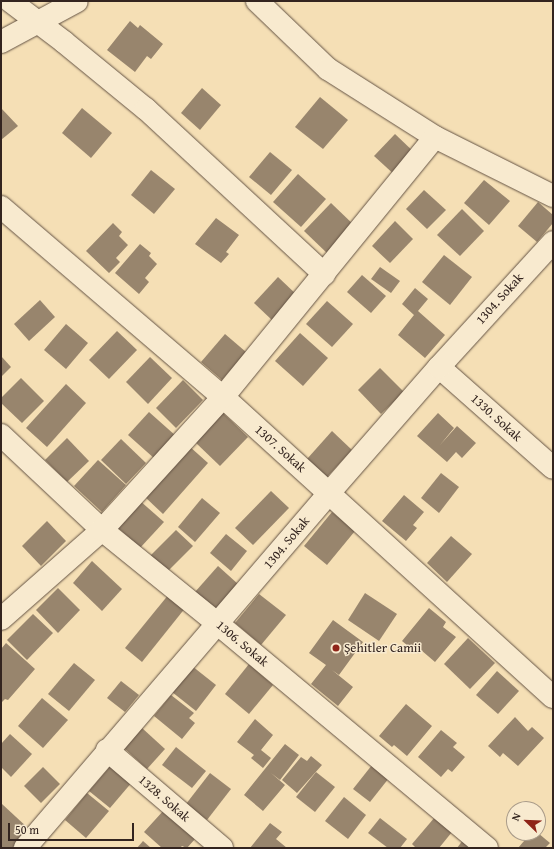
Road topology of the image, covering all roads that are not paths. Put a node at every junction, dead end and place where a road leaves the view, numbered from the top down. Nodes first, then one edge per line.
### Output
1 (10, 1) edge
2 (77, 1) edge
3 (257, 1) edge
4 (36, 22) junction
5 (1, 42) edge
6 (435, 137) junction
7 (553, 196) edge
8 (1, 206) edge
9 (553, 242) edge
10 (324, 274) junction
11 (439, 367) junction
12 (223, 397) junction
13 (1, 435) edge
14 (553, 468) edge
15 (329, 493) junction
16 (102, 530) junction
17 (1, 619) edge
18 (218, 624) junction
19 (553, 697) edge
20 (107, 750) junction
21 (25, 848) edge
22 (222, 848) edge
23 (487, 848) edge

1 - 4 street
2 - 4 street
3 - 6 street
4 - 5 street
4 - 10 street
6 - 7 street
6 - 10 street
8 - 12 street, 1307. Sokak
9 - 11 street, 1304. Sokak
10 - 12 street
11 - 14 street, 1330. Sokak
11 - 15 street, 1304. Sokak
12 - 15 street, 1307. Sokak
12 - 16 street
13 - 16 street, 1306. Sokak
15 - 18 street, 1304. Sokak
15 - 19 street, 1307. Sokak
16 - 17 street
16 - 18 street, 1306. Sokak
18 - 20 street, 1304. Sokak
18 - 23 street, 1306. Sokak
20 - 21 street, 1304. Sokak
20 - 22 street, 1328. Sokak

